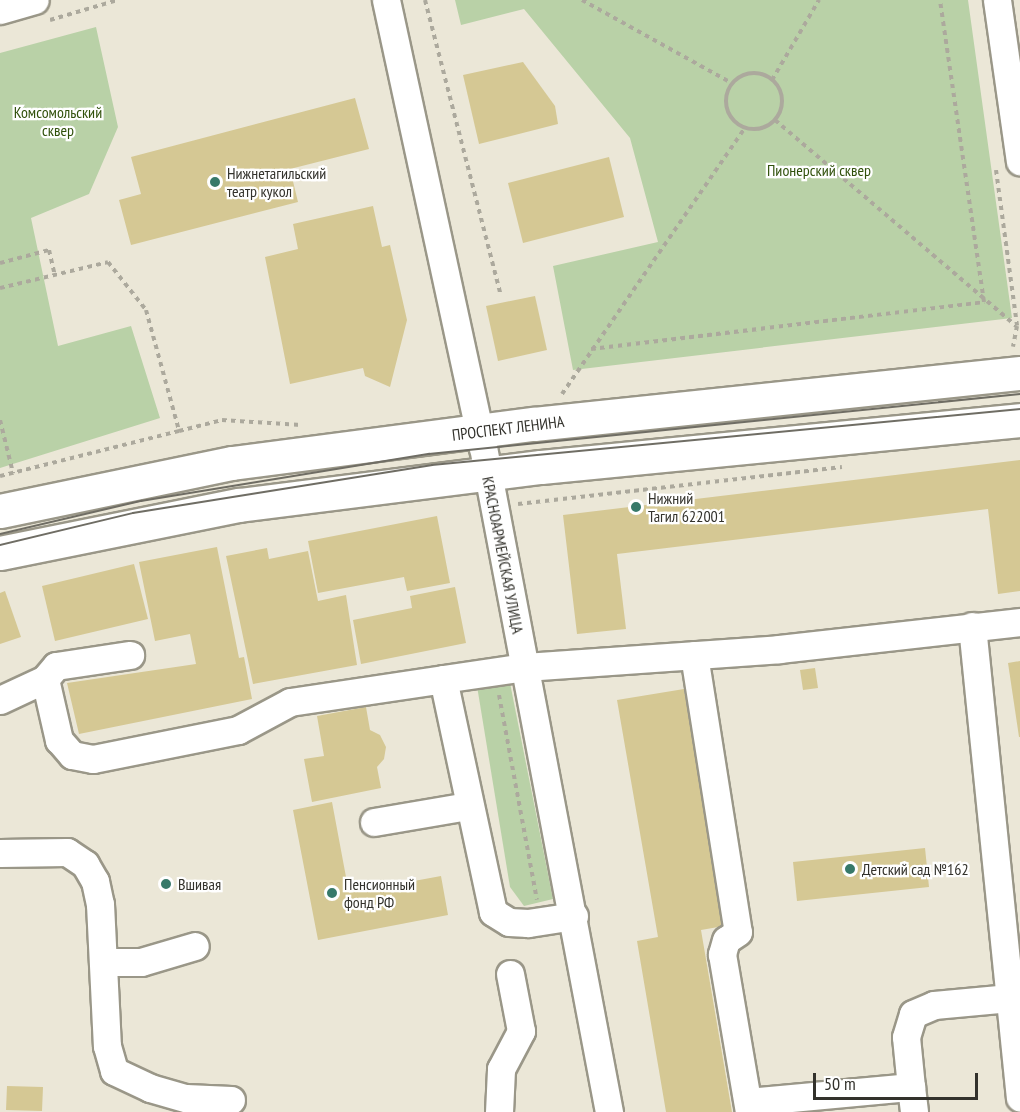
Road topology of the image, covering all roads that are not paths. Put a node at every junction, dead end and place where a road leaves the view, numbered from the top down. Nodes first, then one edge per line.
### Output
1 (386, 0) edge
2 (998, 0) edge
3 (1020, 161) edge
4 (1020, 373) edge
5 (1020, 420) edge
6 (480, 431) junction
7 (488, 475) junction
8 (0, 511) edge
9 (0, 552) edge
10 (1020, 622) edge
11 (972, 626) junction
12 (130, 655) dead end
13 (694, 655) junction
14 (524, 667) junction
15 (443, 678) junction
16 (45, 679) junction
17 (0, 700) edge
18 (468, 806) junction
19 (374, 822) dead end
20 (0, 853) edge
21 (574, 916) junction
22 (1011, 924) edge
23 (195, 946) dead end
24 (103, 962) junction
25 (510, 974) dead end
26 (1010, 998) junction
27 (1020, 1098) edge
28 (912, 1099) edge
29 (231, 1100) dead end
30 (748, 1107) edge
31 (499, 1112) edge
32 (609, 1112) edge

1 - 6 street, КРАСНОАРМЕЙСКАЯ УЛИЦА
2 - 3 street
4 - 6 main road, ПРОСПЕКТ ЛЕНИНА
5 - 7 main road
6 - 7 street, КРАСНОАРМЕЙСКАЯ УЛИЦА
6 - 8 main road, ПРОСПЕКТ ЛЕНИНА
7 - 9 main road
7 - 14 street, КРАСНОАРМЕЙСКАЯ УЛИЦА
10 - 11 street
11 - 13 street
11 - 22 street
12 - 16 street
13 - 14 street
13 - 30 street
14 - 15 street
14 - 21 street, КРАСНОАРМЕЙСКАЯ УЛИЦА
15 - 16 street
15 - 18 street
16 - 17 street
18 - 19 street
18 - 21 street
20 - 24 street
21 - 32 street, КРАСНОАРМЕЙСКАЯ УЛИЦА
22 - 26 street
23 - 24 street
24 - 29 street
25 - 31 street
26 - 27 street
26 - 28 street
28 - 30 street

